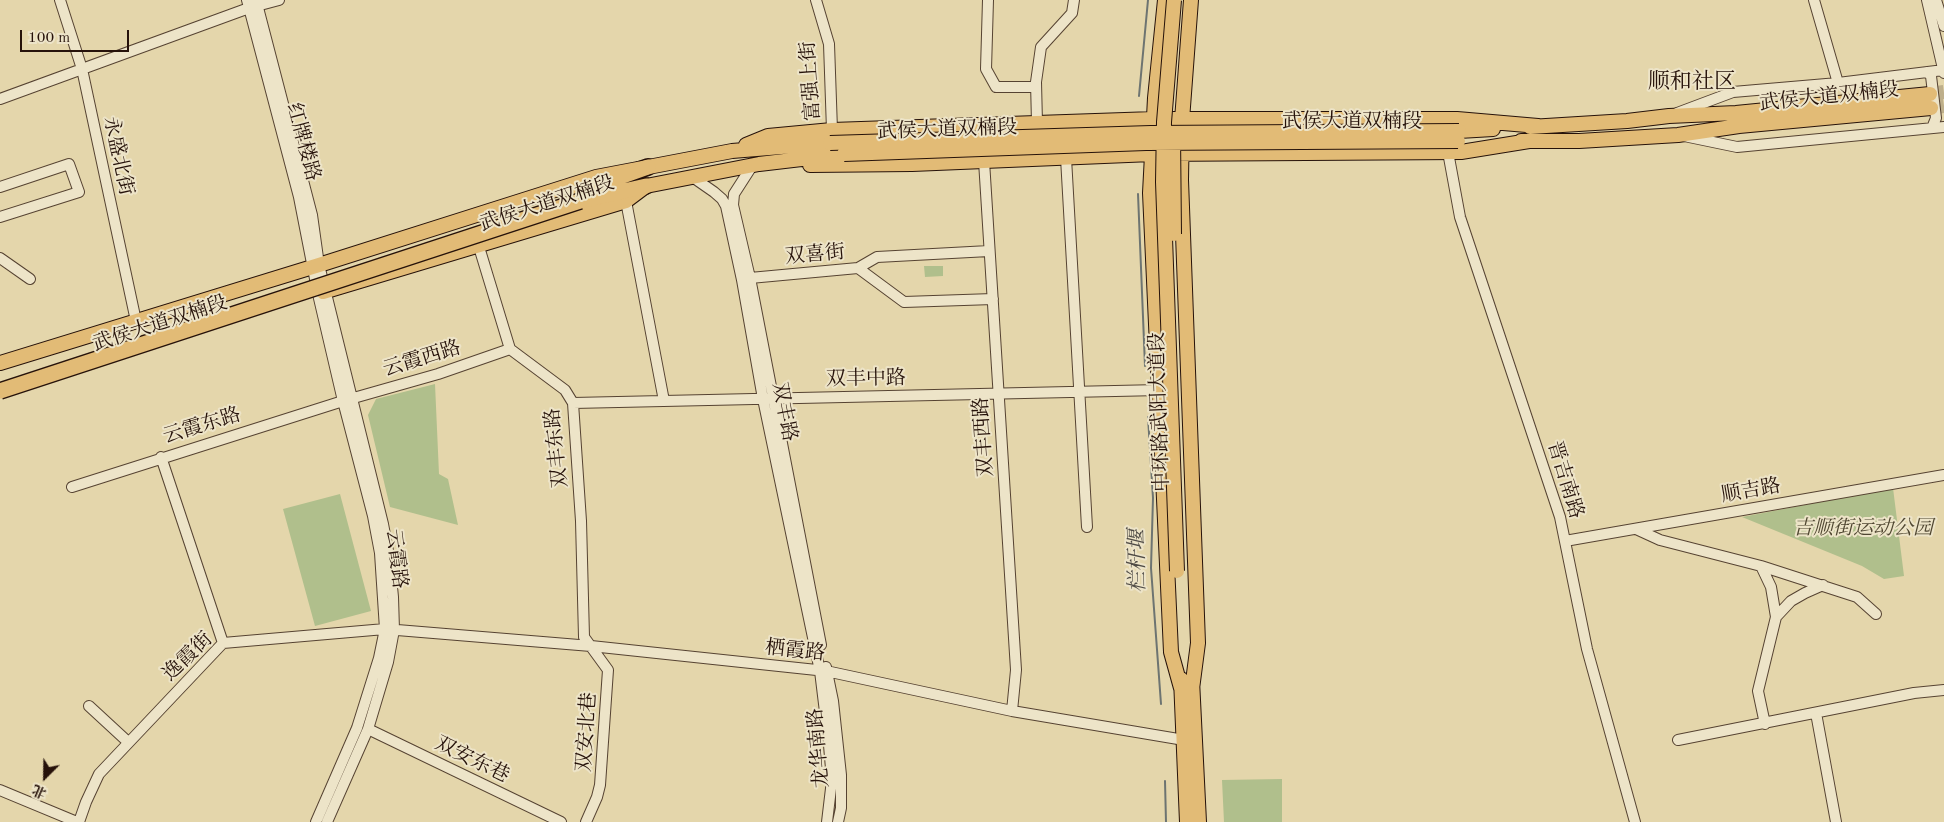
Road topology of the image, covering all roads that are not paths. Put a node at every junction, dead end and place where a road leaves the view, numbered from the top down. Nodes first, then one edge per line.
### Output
1 (60, 0) edge
2 (279, 0) edge
3 (816, 0) edge
4 (988, 0) edge
5 (1074, 0) edge
6 (1165, 0) edge
7 (1174, 0) edge
8 (1183, 0) edge
9 (1191, 0) edge
10 (1814, 0) edge
11 (1927, 0) edge
12 (1936, 0) edge
13 (253, 4) edge
14 (1944, 26) edge
15 (82, 69) junction
16 (1944, 71) edge
17 (1928, 72) junction
18 (1838, 83) junction
19 (1036, 87) junction
20 (0, 99) edge
21 (1669, 116) junction
22 (1182, 119) junction
23 (1154, 120) junction
24 (1037, 123) junction
25 (1538, 126) junction
26 (1944, 127) edge
27 (1932, 128) junction
28 (1678, 135) junction
29 (831, 136) junction
30 (1458, 136) junction
31 (1530, 141) junction
32 (1448, 152) junction
33 (1152, 154) junction
34 (1182, 154) junction
35 (1066, 158) junction
36 (984, 161) junction
37 (756, 165) junction
38 (648, 167) junction
39 (691, 176) junction
40 (646, 186) junction
41 (0, 187) edge
42 (579, 197) junction
43 (626, 201) junction
44 (0, 217) edge
45 (479, 247) junction
46 (990, 251) junction
47 (0, 258) edge
48 (315, 266) junction
49 (858, 268) junction
50 (750, 278) junction
51 (30, 279) dead end
52 (322, 293) junction
53 (993, 300) junction
54 (136, 321) junction
55 (510, 348) junction
56 (0, 363) edge
57 (0, 381) edge
58 (1160, 390) junction
59 (0, 391) edge
60 (1079, 392) junction
61 (999, 394) junction
62 (0, 399) edge
63 (768, 399) junction
64 (347, 400) junction
65 (664, 401) junction
66 (573, 403) junction
67 (161, 457) junction
68 (1944, 475) edge
69 (72, 487) dead end
70 (1087, 527) dead end
71 (1636, 529) junction
72 (1565, 541) junction
73 (1761, 566) junction
74 (1182, 570) junction
75 (1823, 585) junction
76 (1876, 614) dead end
77 (1776, 617) junction
78 (390, 630) junction
79 (223, 643) junction
80 (592, 646) junction
81 (823, 671) junction
82 (1187, 688) junction
83 (1944, 690) edge
84 (89, 706) dead end
85 (1012, 711) junction
86 (1816, 713) junction
87 (1766, 724) junction
88 (368, 728) junction
89 (1678, 740) dead end
90 (1190, 741) junction
91 (128, 742) junction
92 (0, 790) edge
93 (78, 822) edge
94 (316, 822) edge
95 (327, 822) edge
96 (561, 822) edge
97 (586, 822) edge
98 (827, 822) edge
99 (838, 822) edge
100 (1187, 822) edge
101 (1199, 822) edge
102 (1635, 822) edge
103 (1836, 822) edge

1 - 15 street, 永盛北街
2 - 13 street
3 - 29 street, 富强上街
4 - 19 street
5 - 19 street
6 - 23 main road
7 - 74 main road, 中环路武阳大道段, bridge
8 - 74 main road, 中环路武阳大道段, bridge
9 - 22 main road
10 - 18 street
11 - 16 street
12 - 14 street
13 - 15 street
13 - 48 street, 红牌楼路
15 - 20 street
15 - 54 street, 永盛北街
16 - 17 street
17 - 18 street
17 - 27 street
18 - 21 street
19 - 24 street
21 - 25 main road, 武侯大道双楠段
21 - 28 main road, 武侯大道双楠段
22 - 23 main road
22 - 25 main road
22 - 34 main road
23 - 24 main road
23 - 33 main road
24 - 29 main road
25 - 30 main road, 武侯大道双楠段
26 - 27 street
27 - 28 street
28 - 31 main road, 武侯大道双楠段
29 - 30 main road, 武侯大道双楠段, bridge
29 - 38 main road, 武侯大道双楠段
30 - 31 main road, 武侯大道双楠段
30 - 37 main road, 武侯大道双楠段, bridge
31 - 32 main road
32 - 34 main road
32 - 72 street, 晋吉南路
33 - 34 main road
33 - 35 main road
33 - 58 main road
34 - 82 main road
35 - 36 main road
35 - 60 street
36 - 37 main road
36 - 46 street, 双丰西路
37 - 39 main road, 武侯大道双楠段
37 - 50 street, 双丰路
38 - 42 highway
38 - 48 main road, 武侯大道双楠段
39 - 40 main road, 武侯大道双楠段
39 - 63 street, 双丰路
40 - 42 highway
40 - 43 main road, 武侯大道双楠段
41 - 44 street
42 - 57 highway
42 - 59 highway, bridge
43 - 45 main road, 武侯大道双楠段
43 - 65 street
45 - 52 main road, 武侯大道双楠段
45 - 55 street
46 - 49 street
46 - 53 street, 双丰西路
47 - 51 street
48 - 52 street, 红牌楼路
48 - 54 main road, 武侯大道双楠段
49 - 50 street, 双喜街
49 - 53 street, 双喜街
50 - 63 street, 双丰路
52 - 62 main road, 武侯大道双楠段
52 - 64 street, 云霞路
53 - 61 street, 双丰西路
54 - 56 main road, 武侯大道双楠段
55 - 64 street, 云霞西路
55 - 66 street, 双丰东路
58 - 60 street, 双丰中路
58 - 82 main road
60 - 61 street, 双丰中路
60 - 70 street
61 - 63 street, 双丰中路
61 - 85 street, 双丰西路
63 - 65 street, 双丰中路
63 - 81 street, 双丰路
64 - 67 street, 云霞东路
64 - 78 street, 云霞路
65 - 66 street, 双丰中路
66 - 80 street, 双丰东路
67 - 69 street, 云霞东路
67 - 79 street
68 - 71 street, 顺吉路
71 - 72 street, 顺吉路
71 - 73 street
72 - 102 street, 晋吉南路
73 - 75 street
73 - 77 street
74 - 82 main road, 中环路武阳大道段
75 - 76 street
75 - 77 street
77 - 87 street
78 - 79 street, 逸霞街
78 - 80 street, 栖霞路
78 - 88 street
78 - 94 street, 云霞路
79 - 91 street, 逸霞街
80 - 81 street, 栖霞路
80 - 97 street, 双安北巷
81 - 85 street, 栖霞路
81 - 98 street, 龙华南路
81 - 99 street, 龙华南路
82 - 90 main road, 中环路武阳大道段
83 - 86 street
84 - 91 street
85 - 90 street, 栖霞路
86 - 87 street
86 - 103 street
87 - 89 street
88 - 95 street
88 - 96 street, 双安东巷
90 - 100 main road, 中环路武阳大道段
90 - 101 main road, 中环路武阳大道段
91 - 93 street, 逸霞街
92 - 93 street

